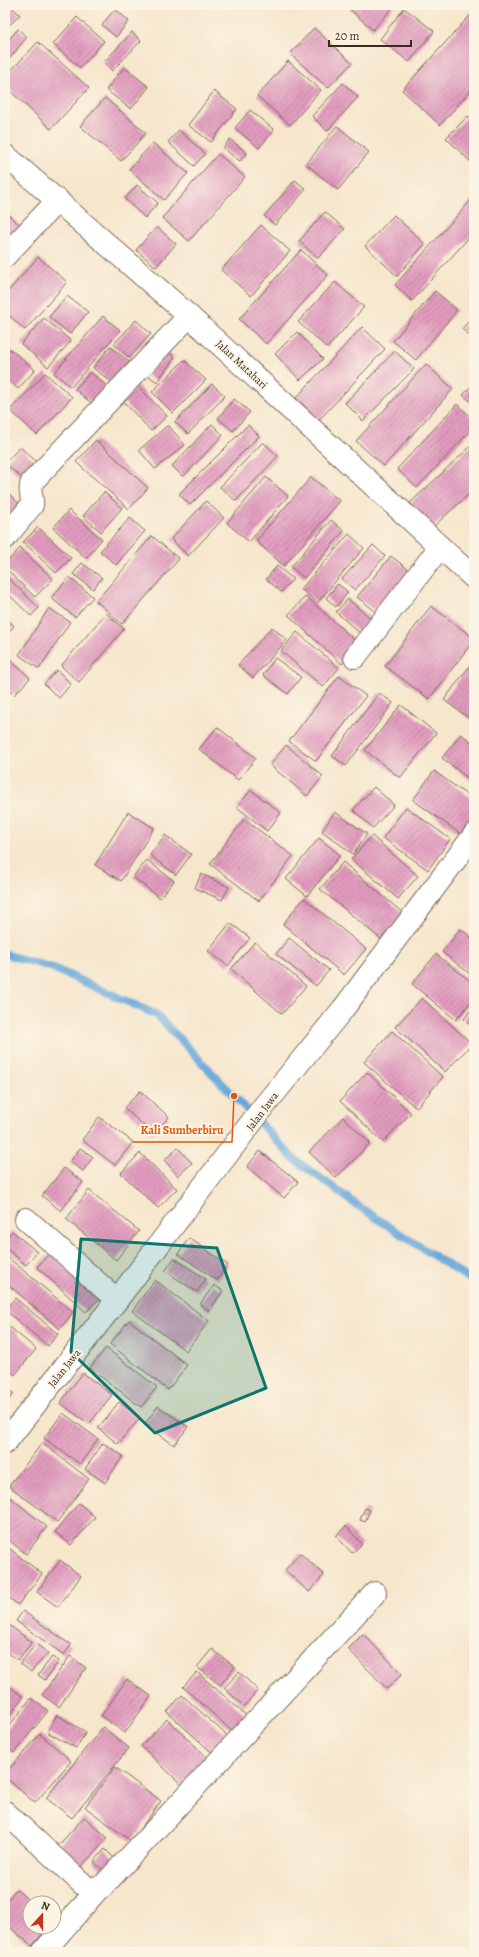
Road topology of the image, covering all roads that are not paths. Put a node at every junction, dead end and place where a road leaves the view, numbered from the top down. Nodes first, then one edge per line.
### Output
1 (5, 155) edge
2 (58, 200) junction
3 (5, 256) edge
4 (190, 316) junction
5 (5, 538) edge
6 (440, 547) junction
7 (474, 578) edge
8 (355, 657) dead end
9 (474, 835) edge
10 (26, 1219) dead end
11 (118, 1300) junction
12 (5, 1443) edge
13 (375, 1593) dead end
14 (5, 1812) edge
15 (98, 1889) junction
16 (43, 1952) edge

1 - 2 street, Jalan Matahari
2 - 3 street
2 - 4 street, Jalan Matahari
4 - 5 street
4 - 6 street, Jalan Matahari
6 - 7 street, Jalan Matahari
6 - 8 street
9 - 11 street, Jalan Jawa
10 - 11 street
11 - 12 street, Jalan Jawa
13 - 15 street
14 - 15 street
15 - 16 street

